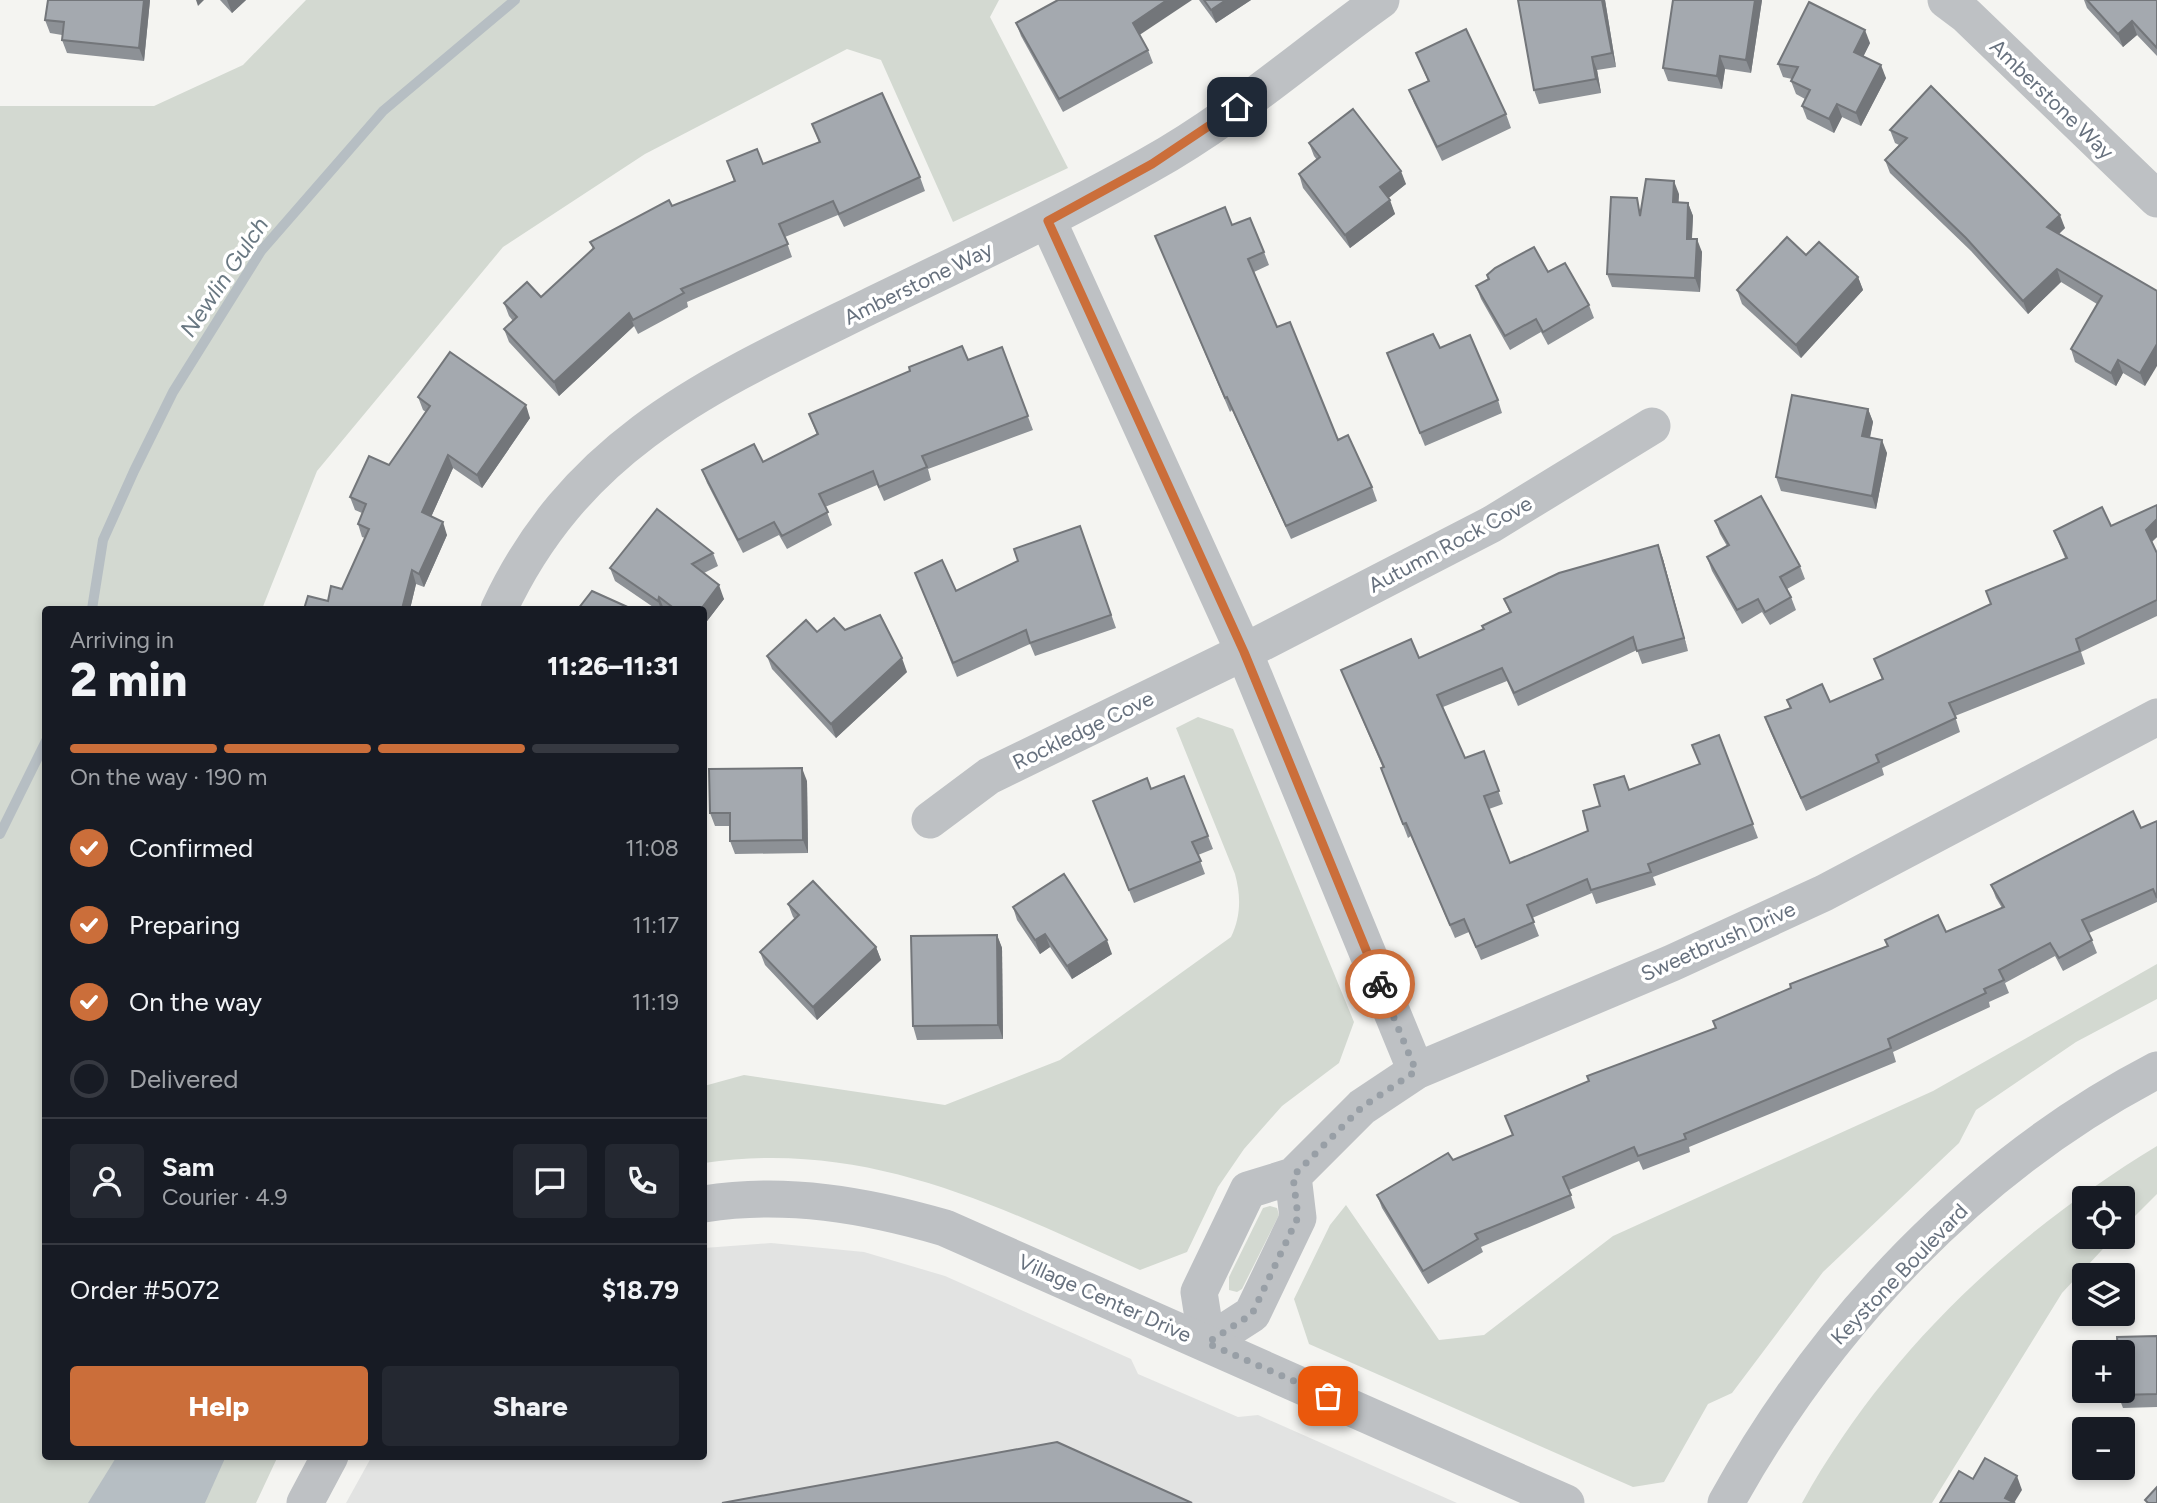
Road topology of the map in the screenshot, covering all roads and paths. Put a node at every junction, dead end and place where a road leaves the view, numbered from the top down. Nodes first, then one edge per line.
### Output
1 (1381, 0) edge
2 (1946, 0) edge
3 (2157, 199) edge
4 (1048, 221) junction
5 (1652, 426) dead end
6 (501, 606) edge
7 (1244, 652) junction
8 (2157, 717) edge
9 (930, 820) dead end
10 (2157, 1070) edge
11 (1416, 1071) junction
12 (1293, 1176) junction
13 (707, 1204) edge
14 (1207, 1343) junction
15 (328, 1460) edge
16 (305, 1503) edge
17 (1566, 1503) edge
18 (1726, 1503) edge

1 - 4 street, Amberstone Way
2 - 3 street, Amberstone Way
4 - 6 street, Amberstone Way
4 - 7 street
5 - 7 street, Autumn Rock Cove
7 - 9 street, Rockledge Cove
7 - 11 street
8 - 11 street, Sweetbrush Drive
10 - 18 street, Keystone Boulevard
11 - 12 street, Sweetbrush Drive
12 - 14 street
12 - 14 street, Sweetbrush Drive
13 - 14 street, Village Center Drive
14 - 17 street, Village Center Drive
15 - 16 street

